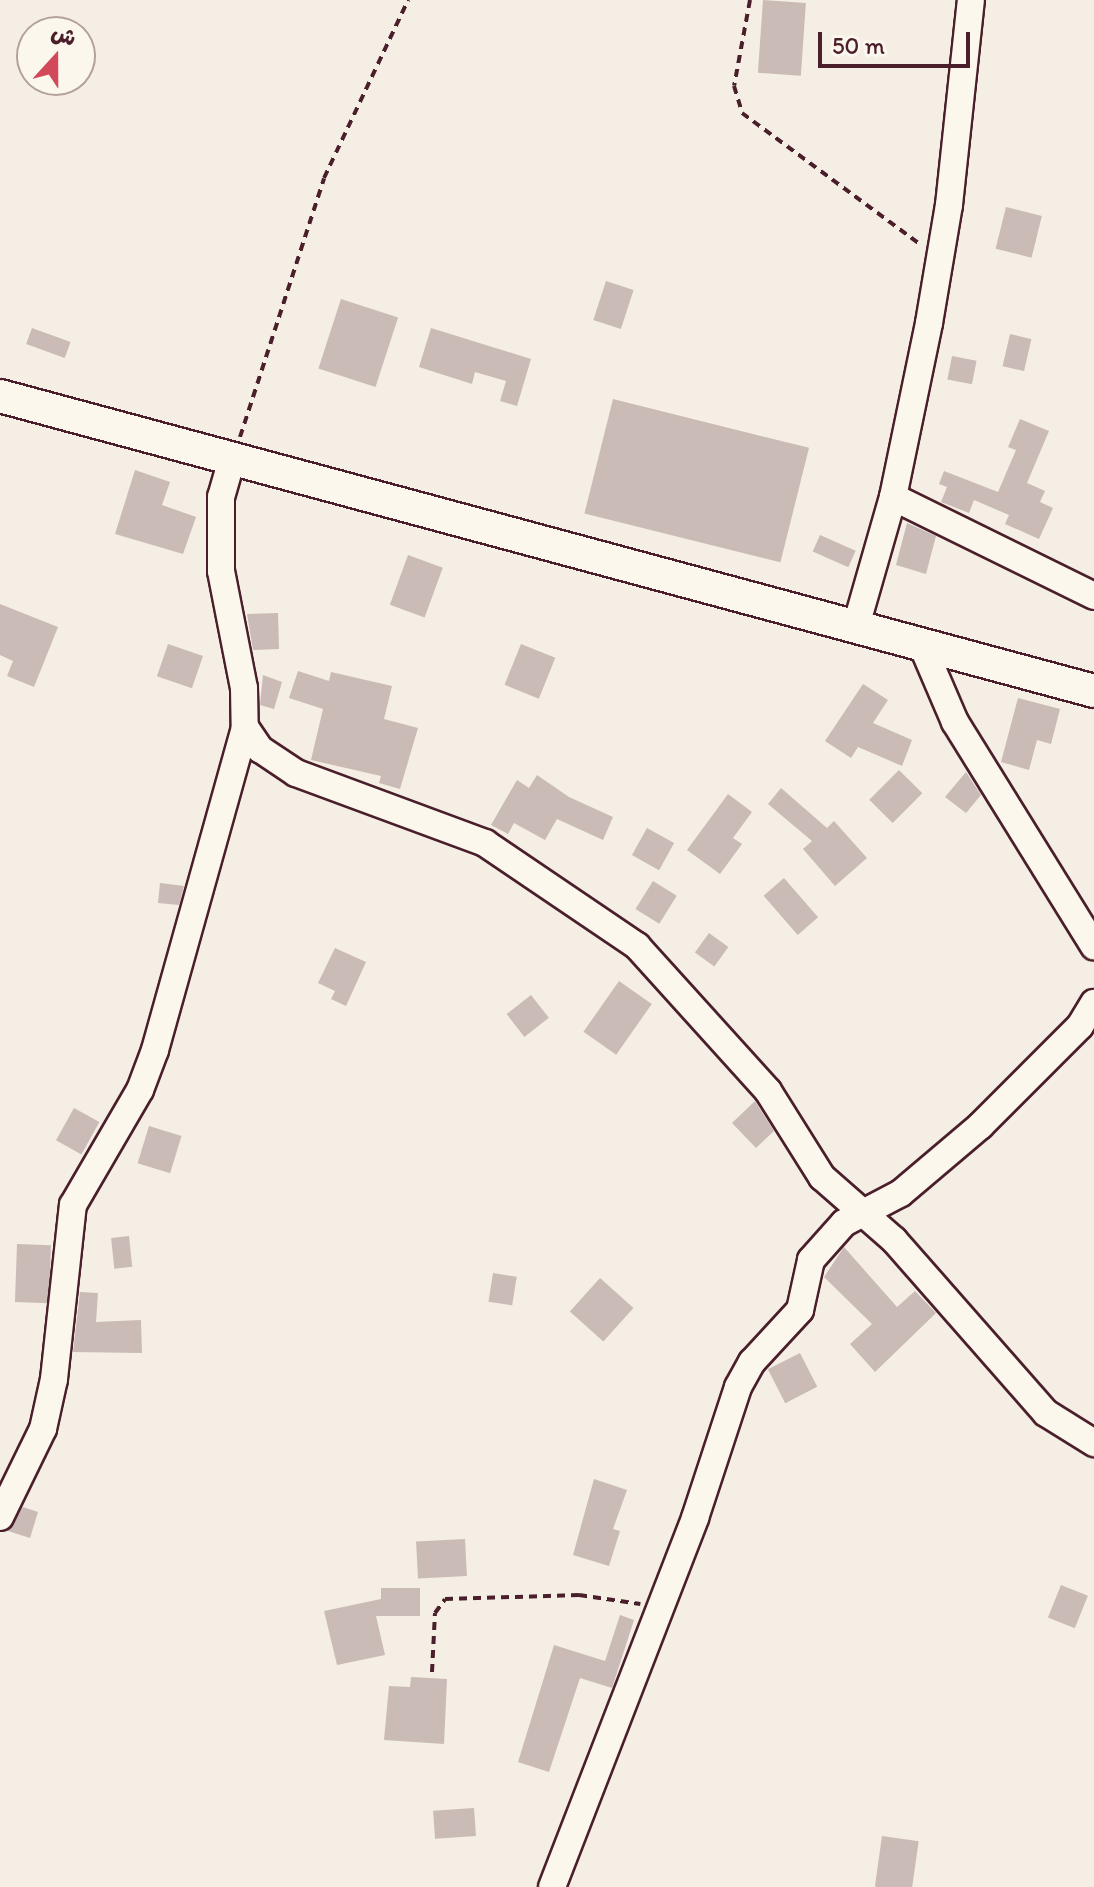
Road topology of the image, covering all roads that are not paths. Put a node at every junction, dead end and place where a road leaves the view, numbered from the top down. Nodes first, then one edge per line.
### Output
1 (971, 0) edge
2 (0, 396) edge
3 (232, 459) junction
4 (893, 497) junction
5 (1094, 596) edge
6 (856, 626) junction
7 (922, 645) junction
8 (1094, 691) edge
9 (245, 727) junction
10 (1094, 946) edge
11 (1094, 1003) edge
12 (865, 1211) junction
13 (1094, 1443) edge
14 (0, 1517) edge
15 (552, 1887) edge

1 - 4 street
2 - 3 main road
3 - 6 main road
3 - 9 street
4 - 5 street
4 - 6 street
6 - 7 main road
7 - 8 main road
7 - 10 street
9 - 12 street
9 - 14 street
11 - 12 street
12 - 13 street
12 - 15 street

